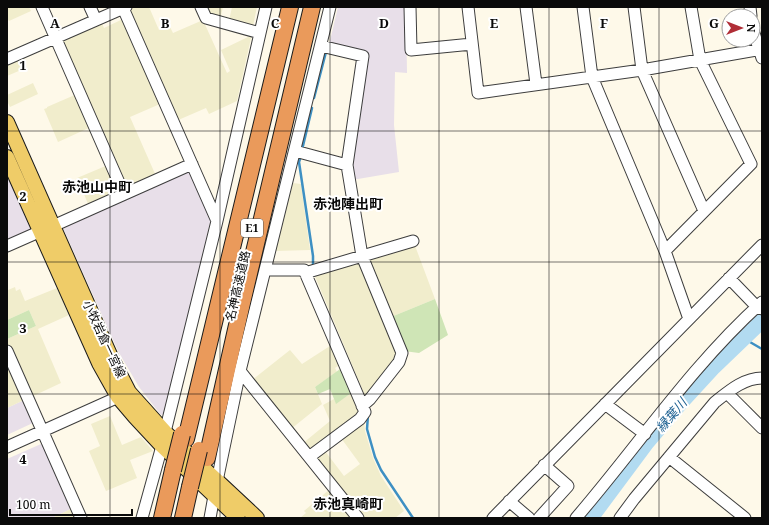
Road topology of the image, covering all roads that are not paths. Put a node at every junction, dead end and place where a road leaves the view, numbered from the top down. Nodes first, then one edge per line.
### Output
1 (42, 7) edge
2 (90, 7) edge
3 (201, 7) edge
4 (266, 7) edge
5 (283, 7) edge
6 (290, 7) edge
7 (305, 7) edge
8 (312, 7) edge
9 (330, 7) edge
10 (410, 7) edge
11 (468, 7) edge
12 (526, 7) edge
13 (582, 7) edge
14 (634, 7) edge
15 (691, 7) edge
16 (124, 8) edge
17 (96, 20) junction
18 (260, 33) junction
19 (56, 38) junction
20 (472, 44) junction
21 (320, 46) junction
22 (761, 52) edge
23 (7, 59) edge
24 (700, 60) junction
25 (642, 70) junction
26 (592, 77) junction
27 (536, 84) junction
28 (7, 122) edge
29 (295, 151) junction
30 (7, 157) edge
31 (192, 164) junction
32 (347, 165) junction
33 (124, 194) junction
34 (704, 211) junction
35 (217, 221) junction
36 (47, 228) junction
37 (413, 240) dead end
38 (762, 244) edge
39 (7, 246) edge
40 (665, 251) junction
41 (362, 256) junction
42 (265, 270) junction
43 (305, 273) junction
44 (729, 278) junction
45 (760, 306) edge
46 (689, 319) junction
47 (7, 351) edge
48 (240, 371) junction
49 (762, 378) edge
50 (727, 393) junction
51 (124, 394) junction
52 (605, 404) junction
53 (362, 406) junction
54 (762, 428) edge
55 (43, 431) junction
56 (165, 432) junction
57 (645, 434) junction
58 (184, 437) junction
59 (162, 446) junction
60 (7, 447) edge
61 (203, 454) junction
62 (309, 457) junction
63 (669, 457) junction
64 (544, 465) junction
65 (176, 472) junction
66 (217, 480) junction
67 (201, 492) junction
68 (509, 501) junction
69 (81, 518) edge
70 (142, 518) edge
71 (162, 518) edge
72 (168, 518) edge
73 (183, 518) edge
74 (194, 518) edge
75 (210, 518) edge
76 (238, 518) edge
77 (257, 518) edge
78 (358, 518) edge
79 (493, 518) edge
80 (529, 518) edge
81 (539, 518) edge
82 (576, 518) edge
83 (620, 518) edge
84 (745, 518) edge

1 - 19 street
2 - 17 street
3 - 18 street
4 - 18 street
5 - 58 highway
6 - 58 highway, 名神高速道路 / E1
7 - 61 highway, 名神高速道路 / E1
8 - 61 highway
9 - 21 street
10 - 20 street
11 - 20 street
12 - 27 street
13 - 26 street
14 - 25 street
15 - 24 street
16 - 17 street
16 - 31 street
17 - 19 street
18 - 35 street
19 - 23 street
19 - 33 street
20 - 27 street
21 - 29 street
21 - 32 street
22 - 24 street
24 - 25 street
24 - 34 street
25 - 26 street
25 - 34 street
26 - 27 street
26 - 40 street
28 - 36 main road, 小牧岩倉一宮線
29 - 32 street
29 - 42 street
30 - 36 main road, 小牧岩倉一宮線
31 - 33 street
31 - 35 street
32 - 41 street
33 - 36 street
34 - 40 street
35 - 56 street
36 - 39 street
36 - 51 main road, 小牧岩倉一宮線
37 - 41 street
38 - 44 street
40 - 46 street
41 - 43 street
41 - 53 street
42 - 43 street
42 - 48 street
43 - 53 street
44 - 45 street
44 - 46 street
45 - 57 street
46 - 52 street
47 - 55 street
48 - 62 street
48 - 66 street
49 - 50 street
50 - 54 street
50 - 63 street
51 - 55 street
51 - 56 main road, 小牧岩倉一宮線
51 - 59 main road, 小牧岩倉一宮線
52 - 57 street
52 - 64 street
53 - 62 street
55 - 60 street
55 - 69 street
56 - 66 main road, 小牧岩倉一宮線
57 - 82 street
58 - 65 highway, bridge
59 - 67 main road, 小牧岩倉一宮線
59 - 70 street
61 - 67 highway
62 - 78 street
63 - 83 street
63 - 84 street
64 - 68 street
64 - 81 street
65 - 71 highway
65 - 72 highway
66 - 77 main road, 小牧岩倉一宮線
67 - 73 highway
67 - 74 highway
67 - 75 street
67 - 76 main road, 小牧岩倉一宮線
68 - 79 street
68 - 80 street

